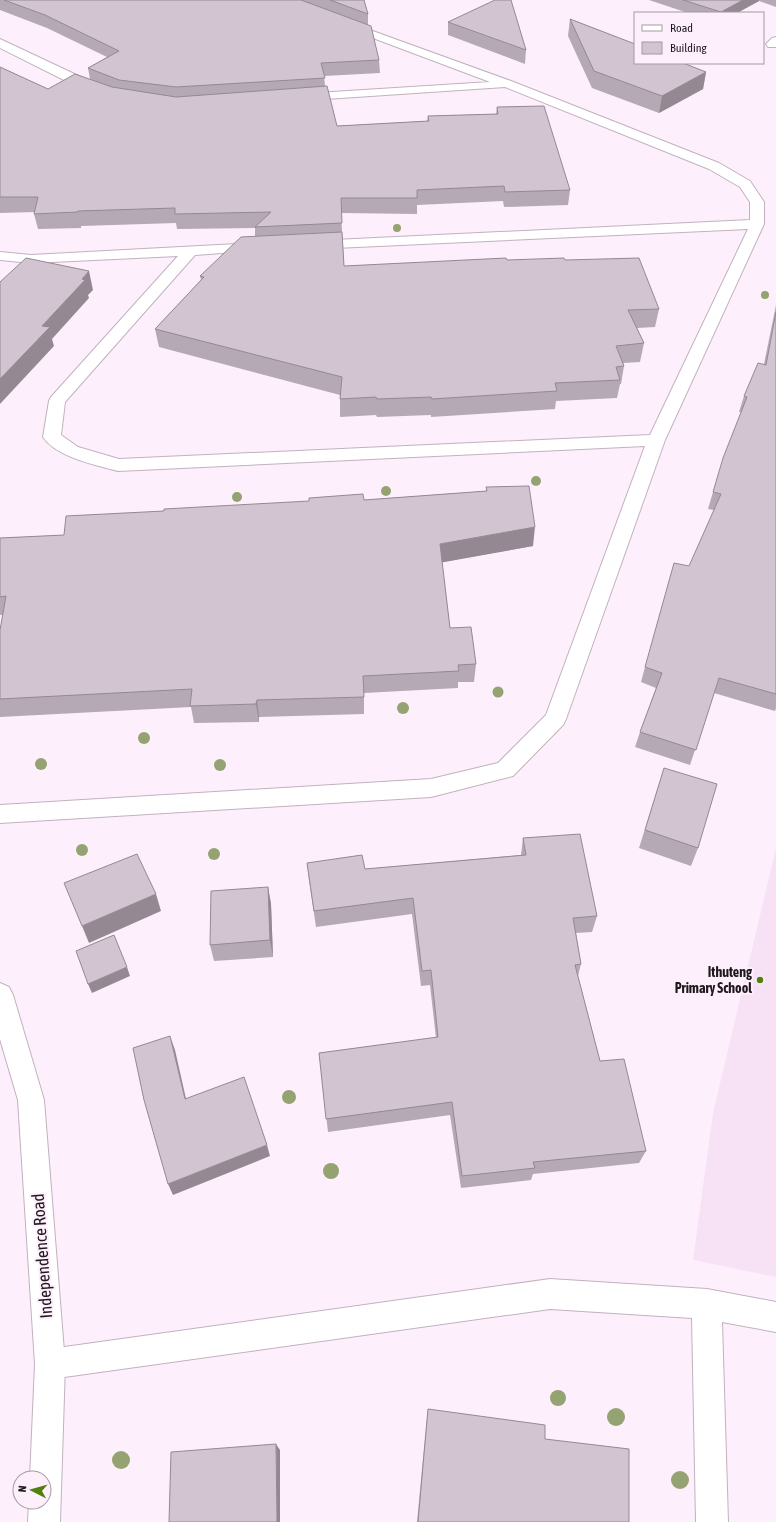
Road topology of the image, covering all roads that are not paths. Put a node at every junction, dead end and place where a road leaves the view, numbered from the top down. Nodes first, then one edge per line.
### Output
1 (327, 17) edge
2 (0, 43) edge
3 (507, 84) junction
4 (106, 92) edge
5 (288, 98) edge
6 (757, 224) junction
7 (295, 245) edge
8 (271, 247) edge
9 (191, 250) junction
10 (0, 256) edge
11 (656, 440) junction
12 (0, 814) edge
13 (0, 995) edge
14 (707, 1304) junction
15 (776, 1317) edge
16 (50, 1364) junction
17 (44, 1522) edge
18 (712, 1522) edge

1 - 3 street
2 - 4 street
3 - 5 street
3 - 6 street
6 - 7 street
6 - 11 street
8 - 9 street
9 - 10 street
9 - 11 street
11 - 12 street
13 - 16 street, Independence Road
14 - 15 street
14 - 16 street
14 - 18 street
16 - 17 street, Independence Road

